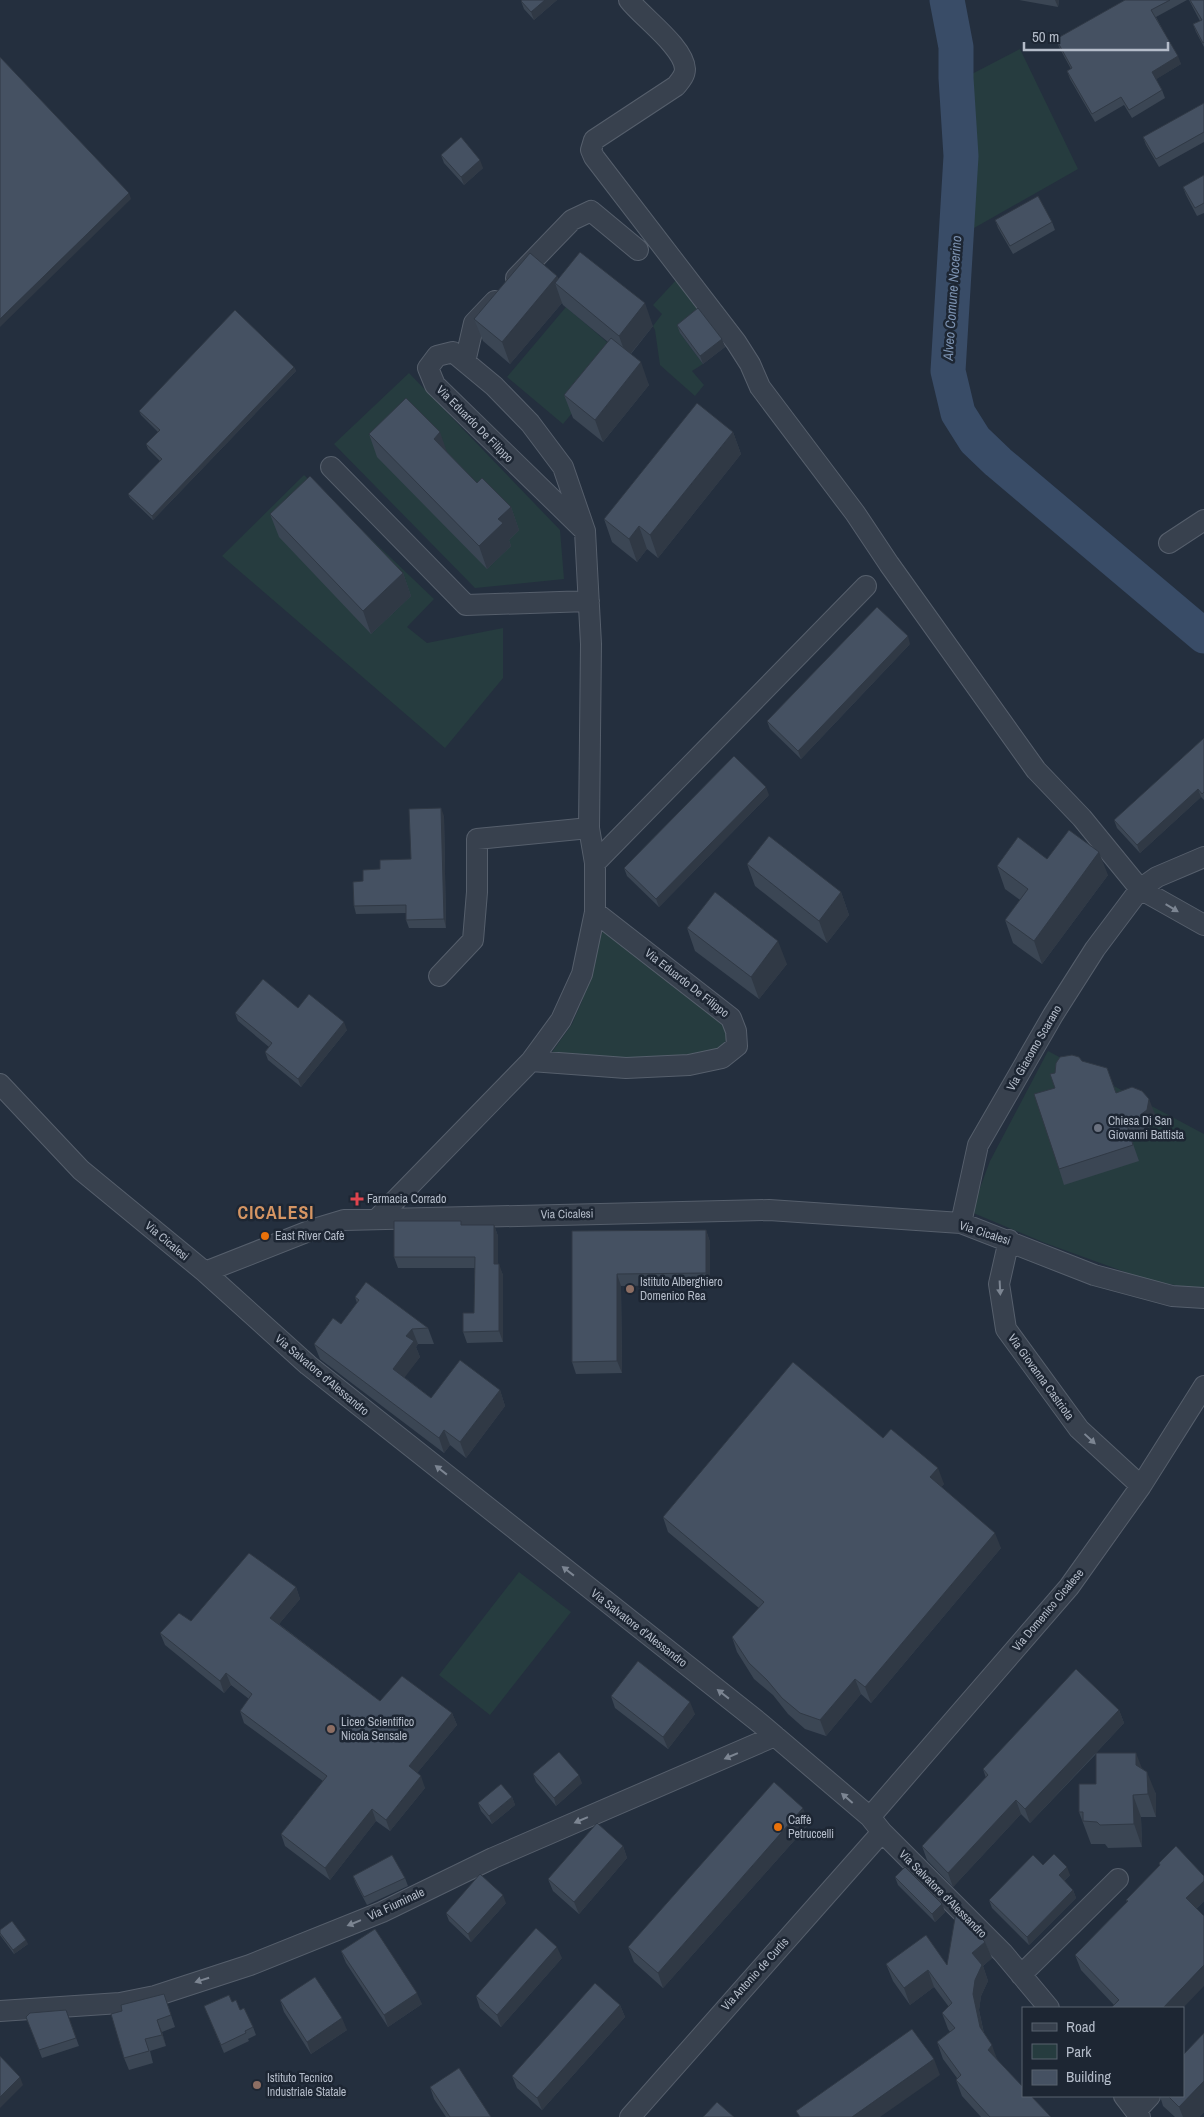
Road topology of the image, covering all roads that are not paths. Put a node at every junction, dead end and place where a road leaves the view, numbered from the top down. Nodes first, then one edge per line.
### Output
1 (629, 0) edge
2 (638, 250) dead end
3 (465, 362) junction
4 (331, 467) dead end
5 (1204, 520) edge
6 (585, 531) junction
7 (1169, 543) dead end
8 (866, 586) dead end
9 (589, 601) junction
10 (589, 828) junction
11 (1204, 857) edge
12 (595, 863) junction
13 (1140, 889) junction
14 (595, 912) junction
15 (1204, 925) edge
16 (440, 976) dead end
17 (531, 1061) junction
18 (0, 1084) edge
19 (378, 1218) junction
20 (961, 1223) junction
21 (1009, 1240) junction
22 (204, 1272) junction
23 (1204, 1298) edge
24 (1204, 1386) edge
25 (1141, 1486) junction
26 (775, 1736) junction
27 (876, 1825) junction
28 (1118, 1879) dead end
29 (1022, 1975) junction
30 (1048, 2007) edge
31 (0, 2011) edge
32 (630, 2117) edge

1 - 13 street
2 - 3 street
3 - 6 street, Via Eduardo De Filippo
3 - 6 street, Via Eduardo De Filippo
4 - 9 street
5 - 7 street
6 - 9 street, Via Eduardo De Filippo
8 - 12 street
9 - 10 street, Via Eduardo De Filippo
10 - 12 street, Via Eduardo De Filippo
10 - 16 street
11 - 13 street, Via Giacomo Scarano
12 - 14 street, Via Eduardo De Filippo
13 -> 15 street
13 - 20 street, Via Giacomo Scarano
14 - 17 street, Via Eduardo De Filippo
14 - 17 street, Via Eduardo De Filippo
17 - 19 street, Via Eduardo De Filippo
18 - 22 street, Via Cicalesi
19 - 20 street, Via Cicalesi
19 - 22 street, Via Cicalesi
20 - 21 street, Via Cicalesi
21 - 23 street, Via Cicalesi
21 -> 25 street, Via Giovanna Castriota
26 -> 22 street, Via Salvatore d'Alessandro
24 - 25 street, Via Domenico Cicalese
25 - 27 street, Via Domenico Cicalese
27 -> 26 street, Via Salvatore d'Alessandro
26 -> 31 street, Via Fiuminale
27 - 29 street, Via Salvatore d'Alessandro
27 - 32 street, Via Antonio de Curtis
28 - 29 street
29 - 30 street, Via Salvatore d'Alessandro

